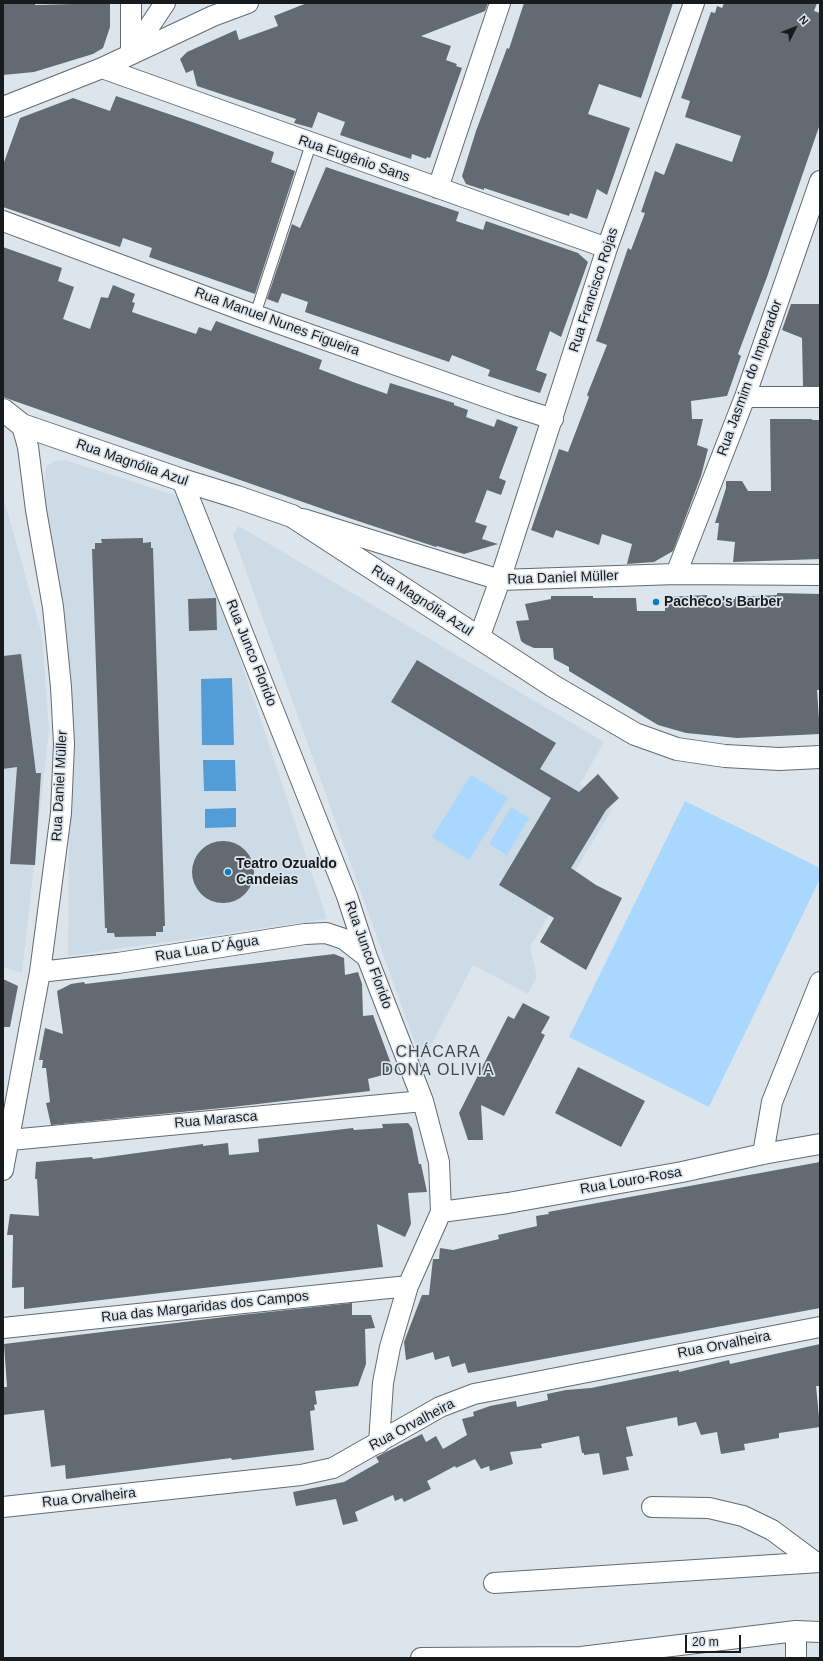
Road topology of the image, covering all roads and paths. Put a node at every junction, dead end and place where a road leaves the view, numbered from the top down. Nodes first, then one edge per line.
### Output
1 (131, 3) edge
2 (165, 3) edge
3 (248, 3) edge
4 (500, 3) edge
5 (694, 3) edge
6 (207, 10) edge
7 (131, 54) junction
8 (102, 68) junction
9 (3, 107) edge
10 (311, 144) junction
11 (820, 181) edge
12 (438, 188) junction
13 (813, 220) edge
14 (3, 222) edge
15 (607, 248) junction
16 (255, 315) junction
17 (820, 397) edge
18 (745, 398) junction
19 (3, 410) edge
20 (552, 419) junction
21 (22, 425) junction
22 (182, 480) junction
23 (292, 516) junction
24 (676, 574) junction
25 (820, 575) edge
26 (500, 580) junction
27 (479, 638) junction
28 (820, 757) edge
29 (367, 957) junction
30 (40, 972) junction
31 (820, 982) edge
32 (423, 1101) junction
33 (10, 1140) junction
34 (820, 1144) edge
35 (763, 1154) junction
36 (3, 1170) edge
37 (441, 1212) junction
38 (408, 1286) junction
39 (820, 1327) edge
40 (3, 1328) edge
41 (379, 1443) junction
42 (3, 1507) edge
43 (652, 1507) dead end
44 (818, 1562) edge
45 (494, 1583) dead end
46 (796, 1631) junction
47 (820, 1632) edge
48 (581, 1657) edge
49 (421, 1658) edge
50 (796, 1658) edge

1 - 7 street
2 - 7 street
3 - 6 street
4 - 12 street
5 - 15 street, Rua Francisco Rojas
6 - 7 street
7 - 8 street
8 - 9 street
8 - 10 street, Rua Eugênio Sans
10 - 12 street, Rua Eugênio Sans
10 - 16 lane
11 - 13 street, Rua Jasmim do Imperador
12 - 15 street, Rua Eugênio Sans
13 - 18 street, Rua Jasmim do Imperador
14 - 16 street, Rua Manuel Nunes Figueira
15 - 20 street, Rua Francisco Rojas
16 - 20 street, Rua Manuel Nunes Figueira
17 - 18 street
18 - 24 street, Rua Jasmim do Imperador
19 - 21 street
20 - 26 street, Rua Francisco Rojas
21 - 22 street, Rua Magnólia Azul
21 - 30 street, Rua Daniel Müller
22 - 23 street, Rua Magnólia Azul
22 - 29 street, Rua Junco Florido
23 - 26 street, Rua Daniel Müller
23 - 27 street, Rua Magnólia Azul
24 - 25 street, Rua Daniel Müller
24 - 26 street, Rua Daniel Müller
26 - 27 street, Rua Francisco Rojas
27 - 28 street, Rua Magnólia Azul
29 - 30 street, Rua Lua D´Água
29 - 32 street, Rua Junco Florido
30 - 33 street, Rua Daniel Müller
31 - 35 street
32 - 33 street, Rua Marasca
32 - 37 street, Rua Junco Florido
33 - 36 street, Rua Daniel Müller
34 - 35 street, Rua Louro-Rosa
35 - 37 street, Rua Louro-Rosa
37 - 38 street, Rua Junco Florido
38 - 40 street, Rua das Margaridas dos Campos
38 - 41 street, Rua Junco Florido
39 - 41 street, Rua Orvalheira
41 - 42 street, Rua Orvalheira
43 - 44 street
44 - 45 street
46 - 47 street
46 - 48 street
46 - 50 street
48 - 49 street

